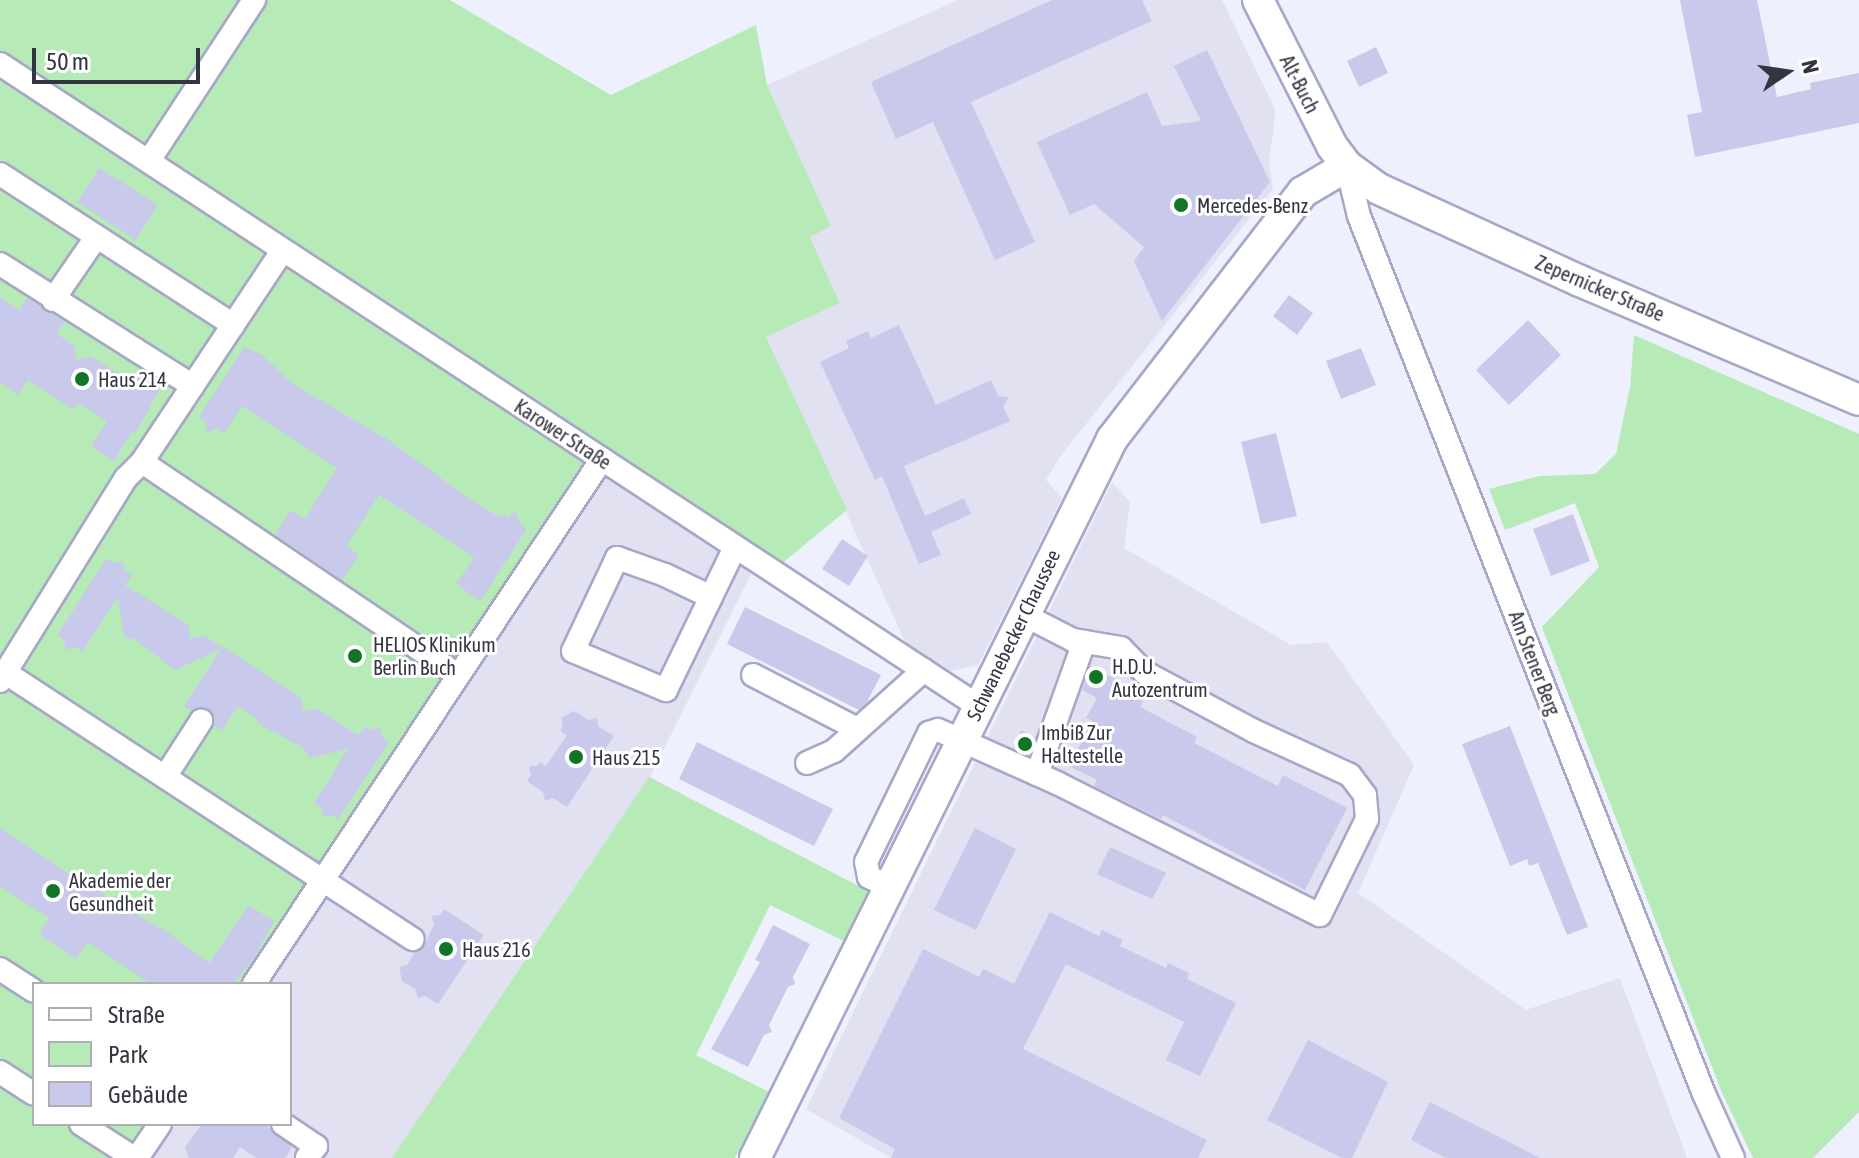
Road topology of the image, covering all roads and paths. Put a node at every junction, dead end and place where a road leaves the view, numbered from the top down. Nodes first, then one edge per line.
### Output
1 (254, 0) edge
2 (1258, 0) edge
3 (3, 73) edge
4 (150, 159) junction
5 (1347, 166) junction
6 (0, 174) edge
7 (95, 239) junction
8 (282, 251) junction
9 (0, 264) edge
10 (53, 300) junction
11 (233, 325) junction
12 (193, 386) junction
13 (1859, 400) edge
14 (602, 459) junction
15 (142, 462) junction
16 (735, 547) junction
17 (711, 597) junction
18 (1024, 615) junction
19 (1084, 642) junction
20 (924, 670) junction
21 (458, 675) junction
22 (753, 675) dead end
23 (3, 677) edge
24 (978, 706) junction
25 (201, 721) dead end
26 (857, 729) junction
27 (961, 739) junction
28 (807, 763) dead end
29 (1037, 774) junction
30 (165, 777) junction
31 (324, 881) junction
32 (413, 939) dead end
33 (0, 969) edge
34 (255, 982) edge
35 (32, 990) edge
36 (0, 1072) edge
37 (32, 1093) edge
38 (84, 1126) edge
39 (159, 1126) edge
40 (286, 1126) edge
41 (136, 1158) edge
42 (307, 1158) edge
43 (755, 1158) edge
44 (1733, 1158) edge

1 - 4 street
2 - 5 main road, Alt-Buch
3 - 4 street, Karower Straße
4 - 8 street, Karower Straße
5 - 13 main road, Zepernicker Straße
5 - 18 main road, Schwanebecker Chaussee
5 - 44 street, Am Stener Berg
6 - 7 street
7 - 10 street
7 - 11 street
8 - 11 street
8 - 14 street, Karower Straße
9 - 10 street
10 - 12 street
11 - 12 street
12 - 15 street
14 - 16 street, Karower Straße
14 - 21 street
15 - 21 street
15 - 23 street
16 - 17 street
16 - 20 street, Karower Straße
17 - 17 street
18 - 19 street
18 - 24 main road, Schwanebecker Chaussee
19 - 29 street
19 - 29 street
20 - 24 street, Karower Straße
20 - 26 street
21 - 31 street
22 - 26 street
23 - 30 street
24 - 27 main road, Schwanebecker Chaussee
25 - 30 street
26 - 28 street
27 - 29 street
27 - 43 main road, Schwanebecker Chaussee
30 - 31 street
31 - 32 street
31 - 34 street
33 - 35 street
36 - 37 street
38 - 41 street
39 - 41 street
40 - 42 street

